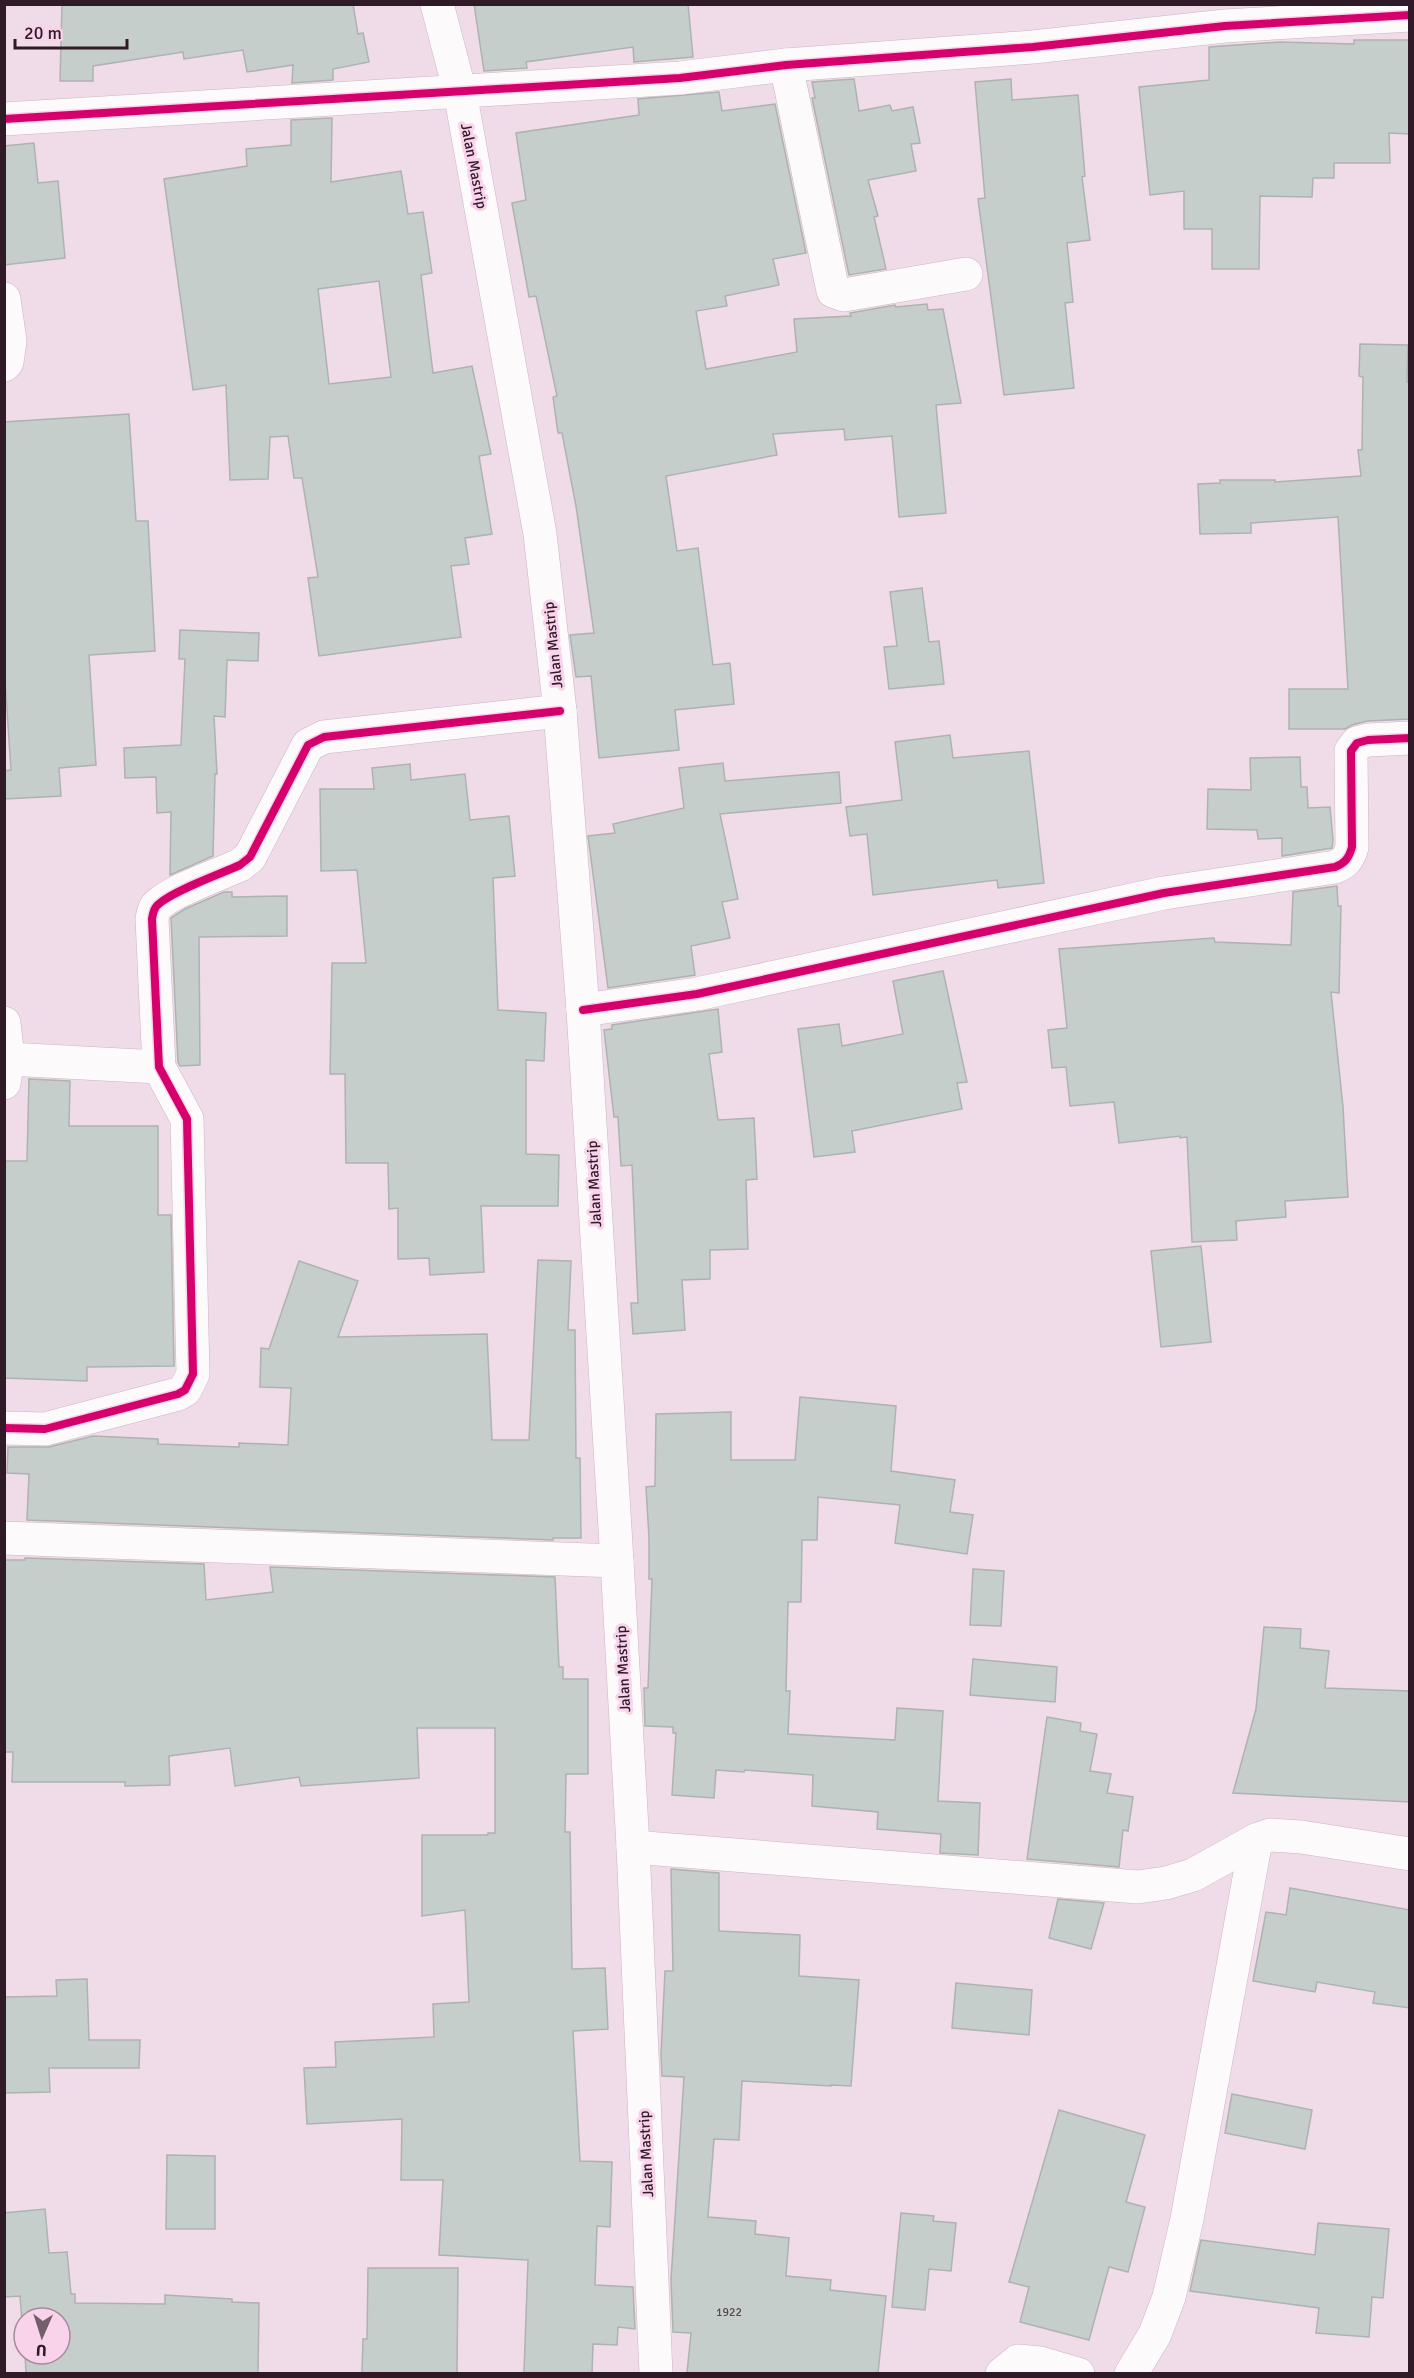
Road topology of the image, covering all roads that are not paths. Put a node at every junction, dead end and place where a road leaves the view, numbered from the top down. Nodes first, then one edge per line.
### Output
1 (437, 4) edge
2 (1410, 15) edge
3 (786, 65) junction
4 (460, 92) junction
5 (4, 119) edge
6 (966, 274) dead end
7 (4, 299) edge
8 (4, 365) edge
9 (560, 711) junction
10 (1410, 738) edge
11 (583, 1011) junction
12 (4, 1023) edge
13 (159, 1067) junction
14 (6, 1071) edge
15 (4, 1428) edge
16 (4, 1538) edge
17 (616, 1561) junction
18 (1256, 1840) junction
19 (633, 1847) junction
20 (1410, 1854) edge
21 (656, 2373) edge
22 (1002, 2373) edge
23 (1078, 2373) edge
24 (1131, 2373) edge

1 - 4 street, Jalan Mastrip
2 - 3 street
3 - 4 street
3 - 6 street
4 - 5 street
4 - 9 street, Jalan Mastrip
7 - 8 street
9 - 11 street, Jalan Mastrip
9 - 13 street
10 - 11 street
11 - 17 street, Jalan Mastrip
12 - 14 street
13 - 14 street
13 - 15 street
16 - 17 street
17 - 19 street, Jalan Mastrip
18 - 19 street
18 - 20 street
18 - 24 street
19 - 21 street, Jalan Mastrip
22 - 23 street

